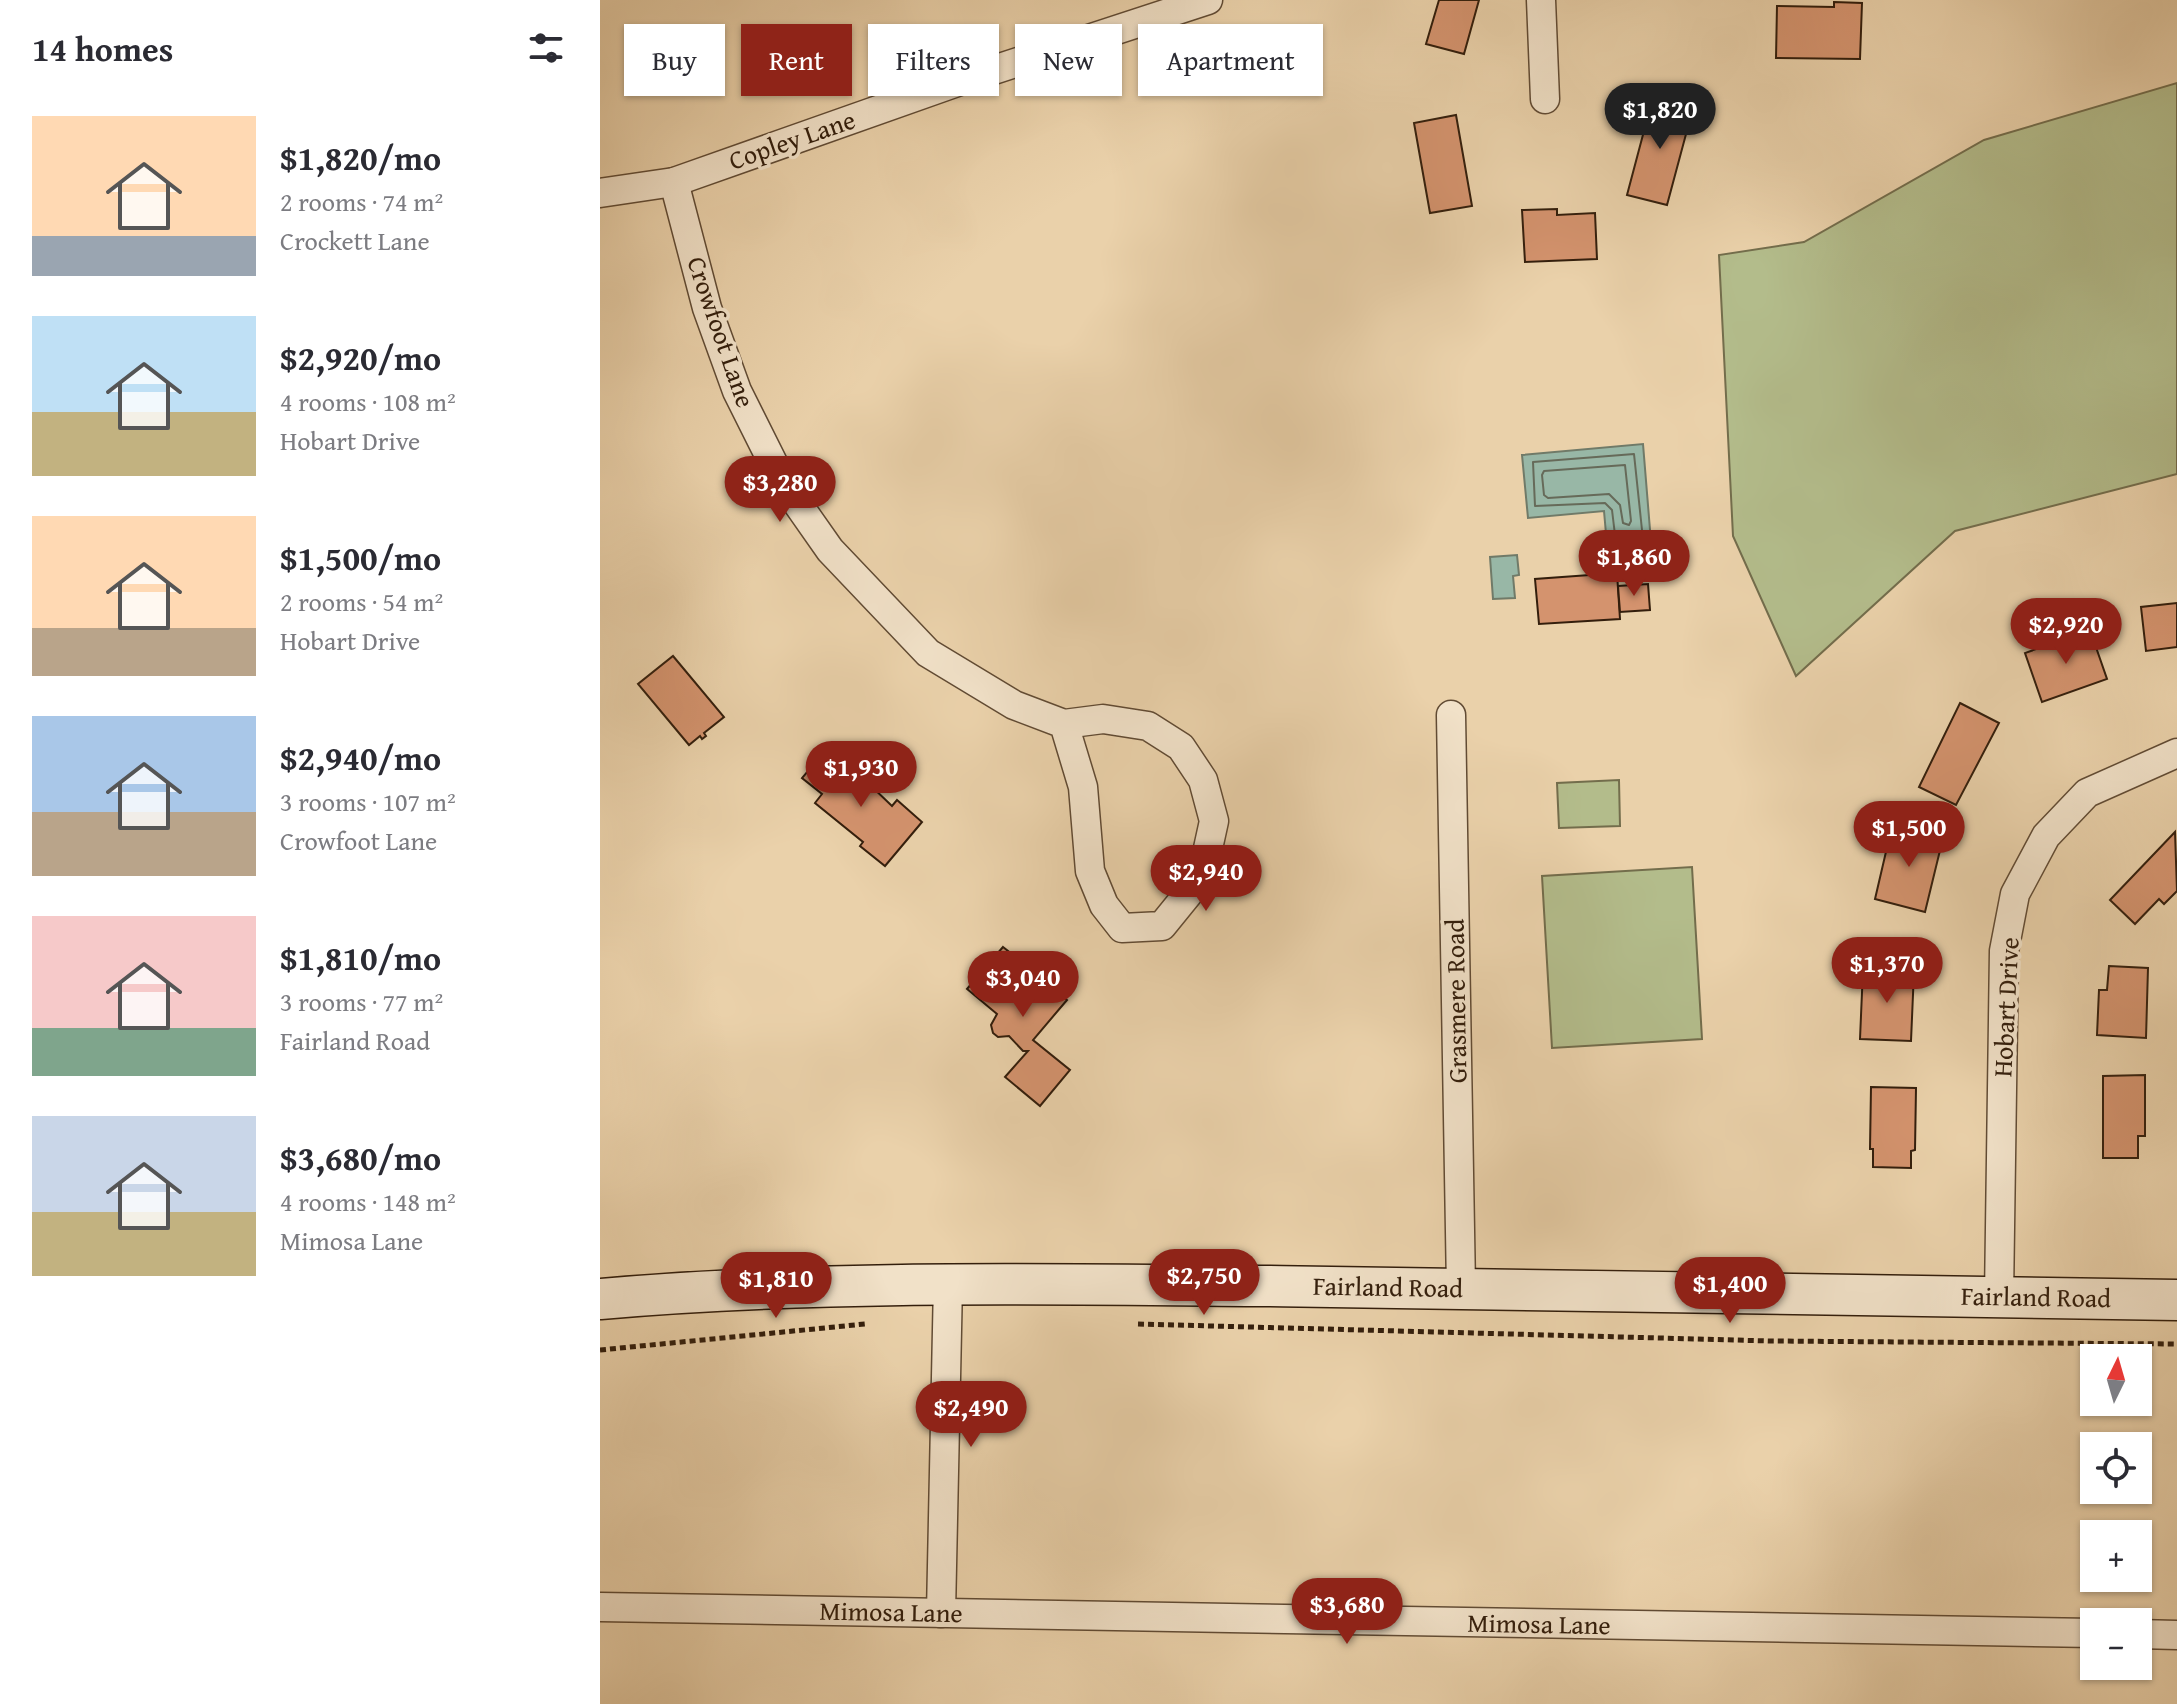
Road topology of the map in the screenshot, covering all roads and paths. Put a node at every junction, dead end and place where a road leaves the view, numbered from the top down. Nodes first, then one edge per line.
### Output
1 (1208, 0) edge
2 (1541, 0) edge
3 (1545, 99) dead end
4 (674, 182) junction
5 (600, 193) edge
6 (1451, 715) dead end
7 (1064, 724) junction
8 (2177, 753) edge
9 (948, 1283) junction
10 (1461, 1288) junction
11 (1999, 1297) junction
12 (600, 1299) edge
13 (2177, 1300) edge
14 (868, 1324) dead end
15 (1132, 1324) dead end
16 (2177, 1344) edge
17 (600, 1350) edge
18 (600, 1607) edge
19 (941, 1613) junction
20 (2080, 1633) edge
21 (2152, 1634) edge
22 (2177, 1635) edge

1 - 4 street, Copley Lane
2 - 3 street
4 - 5 street, Copley Lane
4 - 7 street, Crowfoot Lane
6 - 10 street, Grasmere Road
7 - 7 street, Crowfoot Lane
8 - 11 street, Hobart Drive
9 - 10 main road, Fairland Road
9 - 12 main road, Fairland Road
9 - 19 street
10 - 11 main road, Fairland Road
11 - 13 main road, Fairland Road
14 - 17 path
15 - 16 path
18 - 19 street, Mimosa Lane
19 - 20 street, Mimosa Lane
21 - 22 street

